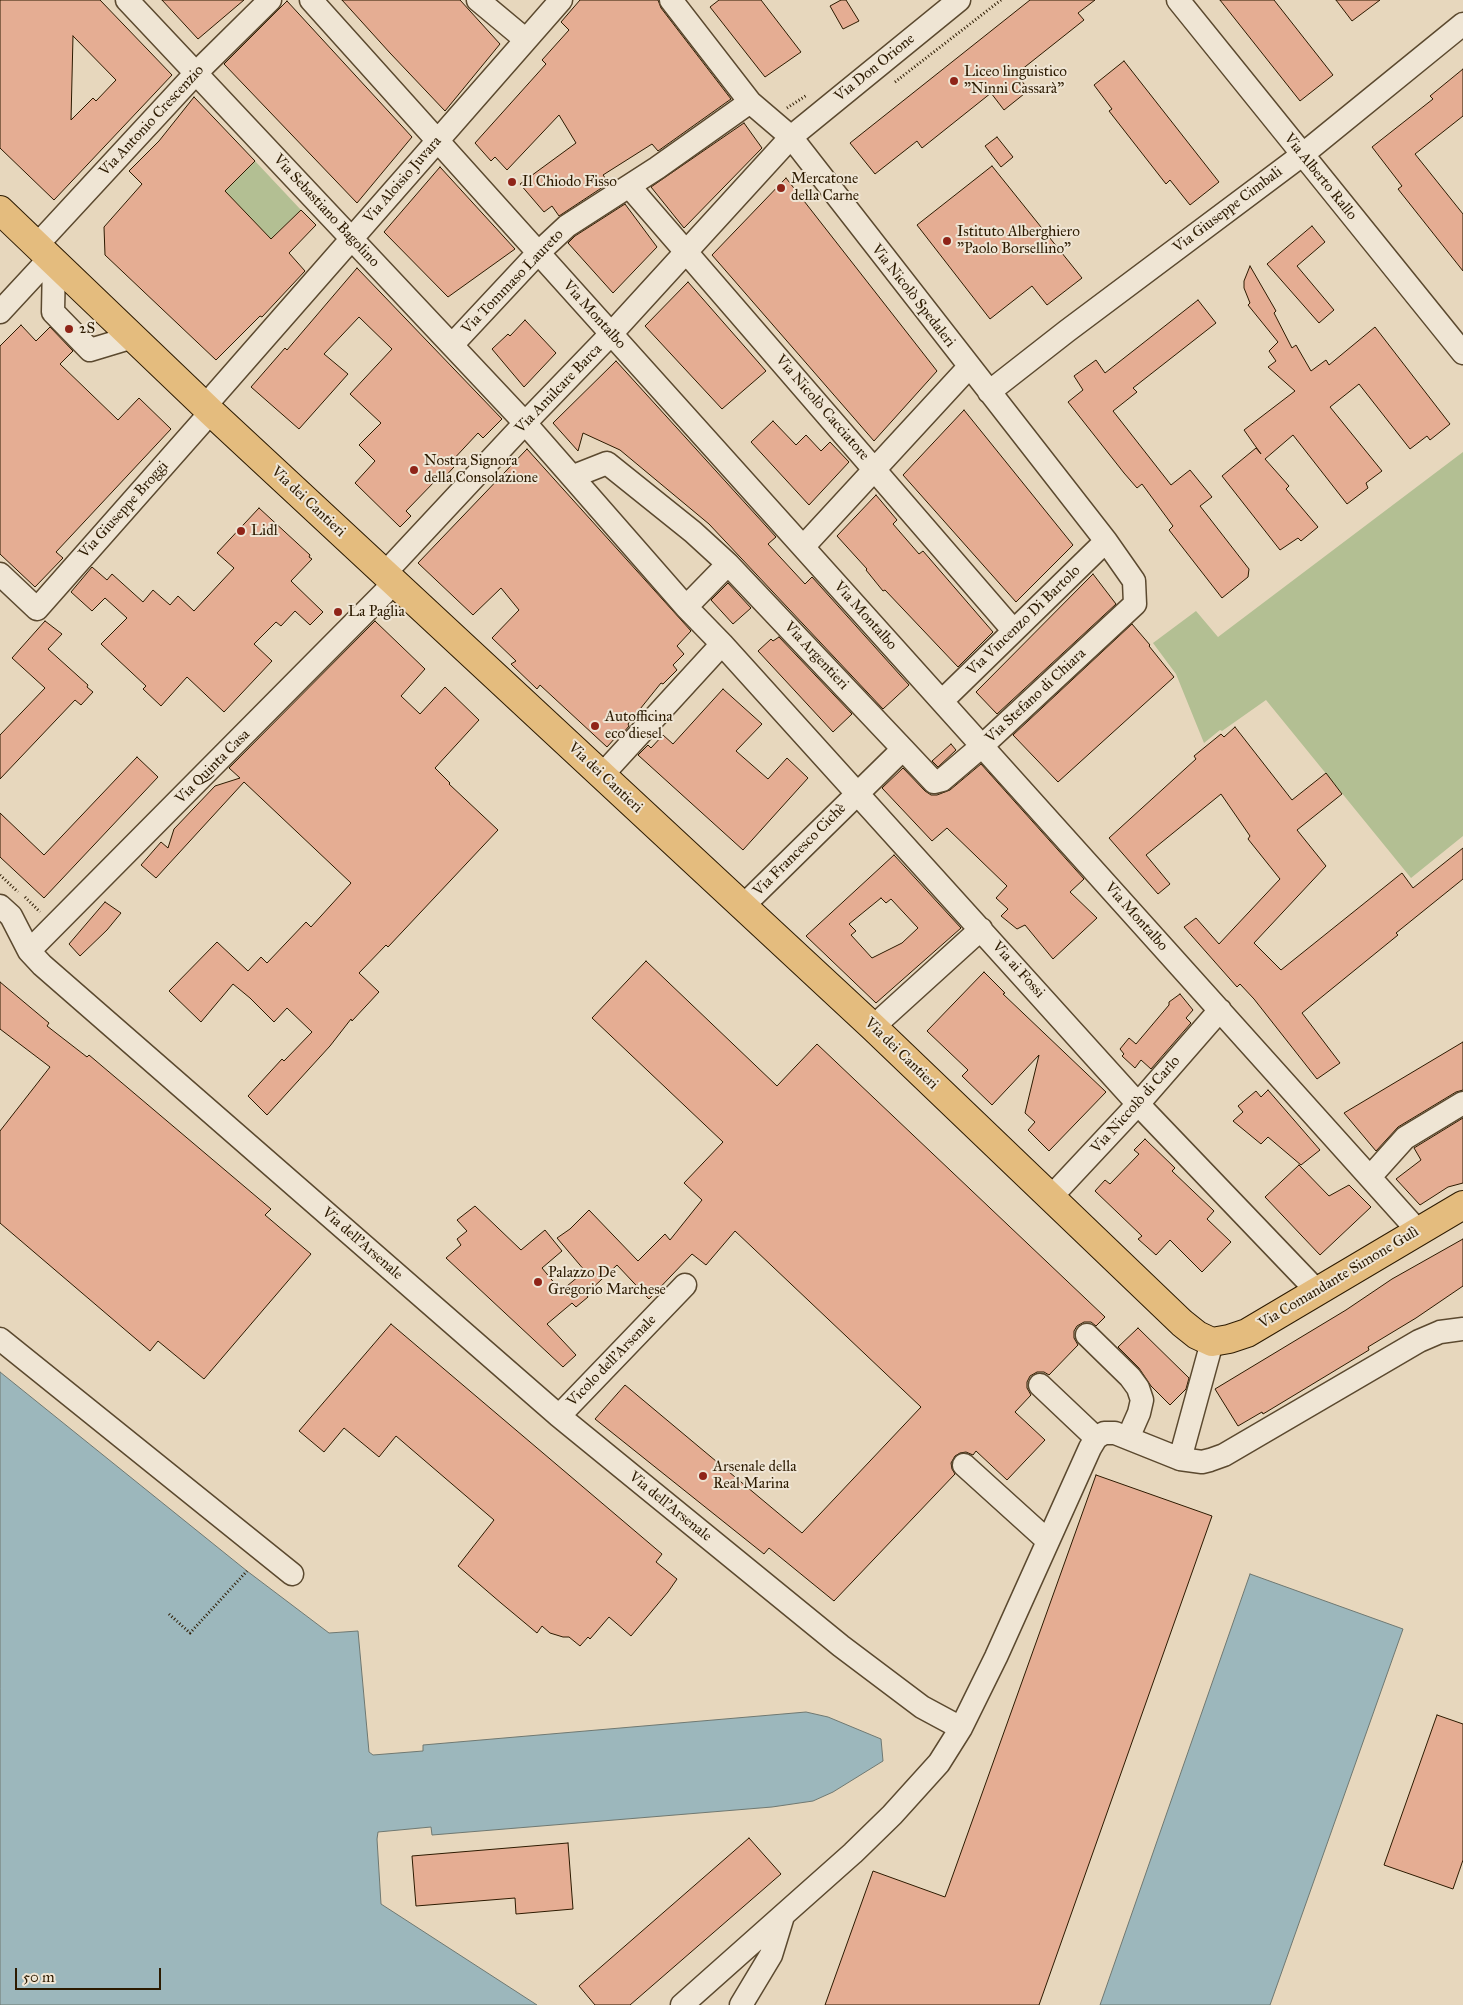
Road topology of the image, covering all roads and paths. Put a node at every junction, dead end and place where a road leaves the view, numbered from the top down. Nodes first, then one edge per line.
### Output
1 (127, 0) edge
2 (270, 0) edge
3 (311, 0) edge
4 (478, 0) edge
5 (560, 0) edge
6 (671, 0) edge
7 (959, 0) edge
8 (1178, 0) edge
9 (1463, 24) edge
10 (526, 40) junction
11 (196, 73) junction
12 (750, 102) junction
13 (791, 137) junction
14 (437, 141) junction
15 (1302, 155) junction
16 (629, 186) junction
17 (0, 210) edge
18 (352, 238) junction
19 (686, 252) junction
20 (538, 253) junction
21 (47, 255) junction
22 (0, 312) edge
23 (612, 334) junction
24 (133, 337) junction
25 (452, 345) junction
26 (1463, 354) edge
27 (969, 367) junction
28 (990, 392) junction
29 (208, 409) junction
30 (526, 422) junction
31 (876, 470) junction
32 (574, 476) junction
33 (1106, 541) junction
34 (803, 547) junction
35 (728, 564) junction
36 (0, 574) edge
37 (390, 578) junction
38 (1135, 604) joint
39 (686, 607) junction
40 (1013, 630) junction
41 (722, 644) junction
42 (942, 701) junction
43 (982, 746) junction
44 (903, 749) junction
45 (602, 775) junction
46 (934, 782) joint
47 (856, 794) junction
48 (0, 906) edge
49 (744, 906) junction
50 (981, 929) junction
51 (30, 951) junction
52 (1220, 1010) junction
53 (873, 1027) junction
54 (1463, 1103) edge
55 (1138, 1104) junction
56 (1370, 1177) junction
57 (1051, 1197) junction
58 (1463, 1205) edge
59 (1419, 1232) junction
60 (685, 1284) dead end
61 (1318, 1292) junction
62 (1463, 1329) edge
63 (1087, 1335) dead end
64 (0, 1339) edge
65 (1212, 1342) junction
66 (1040, 1385) dead end
67 (559, 1416) junction
68 (1096, 1438) junction
69 (1128, 1438) junction
70 (1180, 1459) junction
71 (964, 1465) dead end
72 (1048, 1541) junction
73 (247, 1571) dead end
74 (292, 1574) dead end
75 (169, 1614) dead end
76 (961, 1728) junction
77 (783, 1916) junction
78 (682, 2005) edge
79 (741, 2005) edge

1 - 11 street, Via Sebastiano Bagolino
2 - 11 street, Via Antonio Crescenzio
3 - 14 street, Via Montalbo
4 - 10 street
5 - 10 street, Via Aloisio Juvara
6 - 12 street, Via Nicolò Spedaleri
7 - 13 street, Via Don Orione
8 - 15 street, Via Alberto Rallo
9 - 15 street, Via Giuseppe Cimbali
10 - 14 street, Via Aloisio Juvara
11 - 18 street, Via Sebastiano Bagolino
11 - 21 street, Via Antonio Crescenzio
12 - 13 street, Via Nicolò Spedaleri
12 - 16 street, Via Tommaso Laureto
13 - 19 street, Via Amilcare Barca
13 - 27 street, Via Nicolò Spedaleri
14 - 18 street, Via Aloisio Juvara
14 - 20 street, Via Montalbo
15 - 26 street, Via Alberto Rallo
15 - 28 street, Via Giuseppe Cimbali
16 - 19 street, Via Nicolò Cacciatore
16 - 20 street, Via Tommaso Laureto
17 - 21 main road, Via dei Cantieri
18 - 25 street, Via Sebastiano Bagolino
18 - 29 street, Via Aloisio Juvara
19 - 23 street, Via Amilcare Barca
19 - 31 street, Via Nicolò Cacciatore
20 - 23 street, Via Montalbo
20 - 25 street, Via Tommaso Laureto
21 - 22 street, Via Antonio Crescenzio
21 - 24 main road, Via dei Cantieri
21 - 24 street
23 - 30 street, Via Amilcare Barca
23 - 34 street, Via Montalbo
24 - 29 main road, Via dei Cantieri
25 - 30 street, Via Sebastiano Bagolino
27 - 28 street, Via Nicolò Spedaleri
27 - 31 street
28 - 33 street, Via Nicolò Spedaleri
29 - 36 street, Via Giuseppe Broggi
29 - 37 main road, Via dei Cantieri
30 - 32 street, Via Sebastiano Bagolino
30 - 37 street, Via Amilcare Barca
31 - 34 street
31 - 40 street, Via Nicolò Cacciatore
32 - 35 street, Via Argentieri
32 - 39 street, Via ai Fossi
33 - 38 street, Via Nicolò Spedaleri
33 - 40 street, Via Vincenzo Di Bartolo
34 - 42 street, Via Montalbo
35 - 39 street
35 - 44 street, Via Argentieri
37 - 45 main road, Via dei Cantieri
37 - 51 street, Via Quinta Casa
38 - 43 street, Via Stefano di Chiara
39 - 41 street, Via ai Fossi
40 - 42 street, Via Vincenzo Di Bartolo
41 - 45 street
41 - 47 street, Via ai Fossi
42 - 43 street, Via Montalbo
43 - 46 street, Via Stefano di Chiara
43 - 52 street, Via Montalbo
44 - 46 street, Via Argentieri
44 - 47 street, Via Francesco Cichè
45 - 49 main road, Via dei Cantieri
47 - 49 street, Via Francesco Cichè
47 - 50 street, Via ai Fossi
48 - 51 street, Via dell'Arsenale
49 - 53 main road, Via dei Cantieri
50 - 53 street
50 - 55 street, Via ai Fossi
51 - 67 street, Via dell'Arsenale
52 - 55 street, Via Niccolò di Carlo
52 - 56 street, Via Montalbo
53 - 57 main road, Via dei Cantieri
54 - 56 street
55 - 57 street, Via Niccolò di Carlo
55 - 61 street, Via ai Fossi
56 - 59 street, Via Montalbo
57 - 65 main road, Via dei Cantieri
58 - 59 main road, Via Comandante Simone Gulì
59 - 61 main road, Via Comandante Simone Gulì
60 - 67 street, Vicolo dell'Arsenale
61 - 65 main road, Via Comandante Simone Gulì
62 - 70 street
63 - 69 street
64 - 74 street
65 - 70 street
66 - 68 street
67 - 76 street, Via dell'Arsenale
68 - 69 street
68 - 72 street
69 - 70 street
71 - 72 street
72 - 76 street
73 - 75 path
76 - 77 street
77 - 78 street
77 - 79 street

